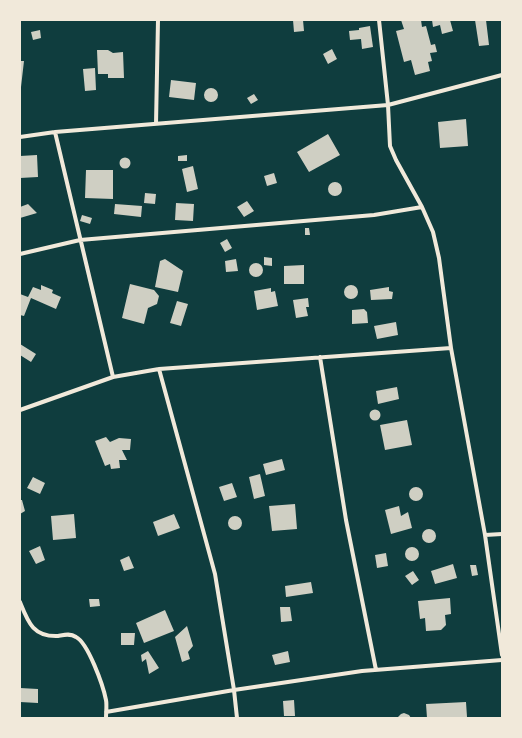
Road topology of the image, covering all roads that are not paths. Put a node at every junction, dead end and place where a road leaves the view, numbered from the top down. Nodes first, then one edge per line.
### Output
1 (158, 20) edge
2 (379, 20) edge
3 (502, 75) edge
4 (388, 105) junction
5 (156, 124) junction
6 (55, 132) junction
7 (20, 137) edge
8 (422, 207) junction
9 (80, 240) junction
10 (20, 254) edge
11 (451, 348) junction
12 (320, 357) junction
13 (159, 369) junction
14 (113, 377) junction
15 (20, 410) edge
16 (502, 534) edge
17 (485, 535) junction
18 (20, 602) edge
19 (502, 655) edge
20 (502, 660) edge
21 (376, 670) junction
22 (234, 690) junction
23 (106, 712) junction
24 (106, 718) edge
25 (237, 718) edge

1 - 5 street
2 - 4 street
3 - 4 street
4 - 5 street
4 - 8 street
5 - 6 street
6 - 7 street
6 - 9 street
8 - 9 street
8 - 11 street
9 - 10 street
9 - 14 street
11 - 12 street
11 - 17 street
12 - 13 street
12 - 21 street
13 - 14 street
13 - 22 street
14 - 15 street
16 - 17 street
17 - 19 street
18 - 23 street
20 - 21 street
21 - 22 street
22 - 23 street
22 - 25 street
23 - 24 street

